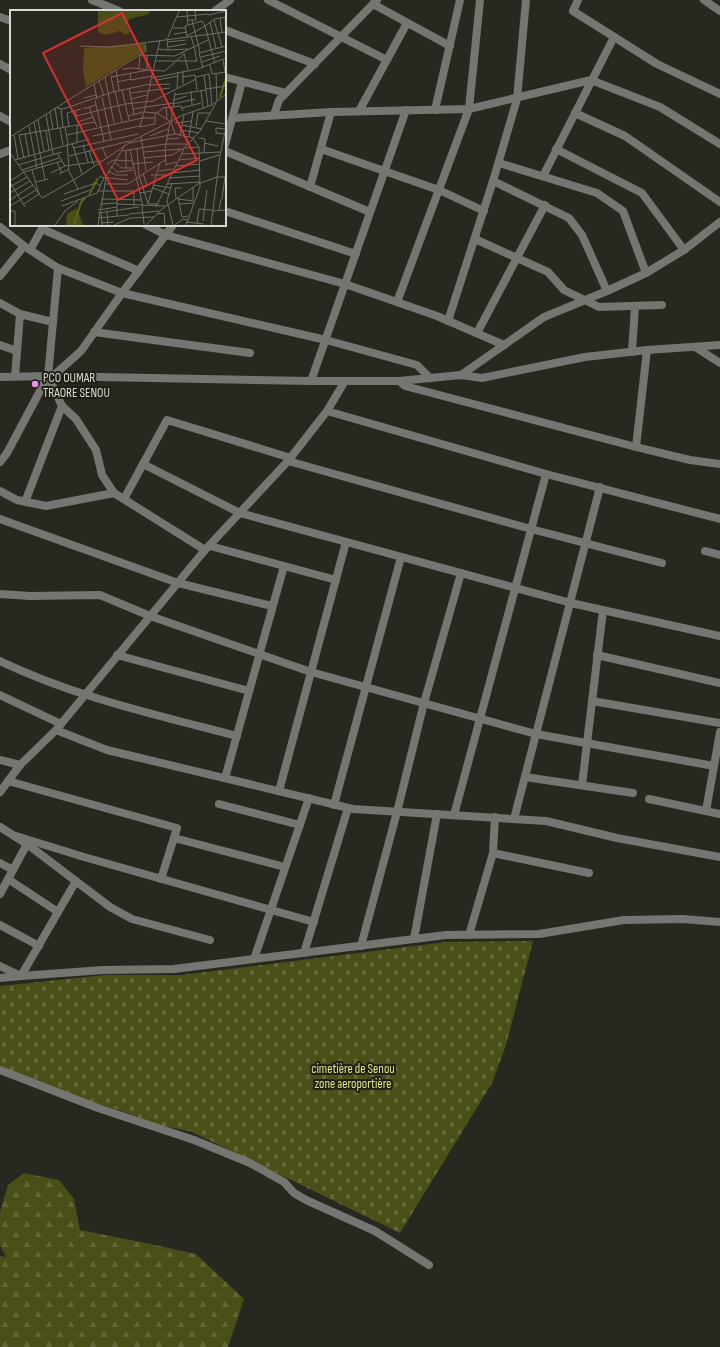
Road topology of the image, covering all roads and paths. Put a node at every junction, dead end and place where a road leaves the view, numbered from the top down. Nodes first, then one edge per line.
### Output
1 (92, 0) edge
2 (230, 0) edge
3 (268, 0) edge
4 (460, 0) edge
5 (479, 0) edge
6 (526, 0) edge
7 (578, 0) edge
8 (704, 0) edge
9 (103, 2) edge
10 (375, 2) edge
11 (117, 10) edge
12 (216, 10) edge
13 (720, 11) edge
14 (0, 17) edge
15 (10, 21) edge
16 (407, 23) junction
17 (226, 33) edge
18 (341, 37) junction
19 (614, 37) junction
20 (450, 46) junction
21 (387, 60) junction
22 (0, 64) edge
23 (315, 64) junction
24 (10, 69) edge
25 (226, 77) edge
26 (591, 80) junction
27 (242, 82) junction
28 (286, 93) junction
29 (720, 94) edge
30 (517, 99) junction
31 (469, 109) junction
32 (406, 110) junction
33 (435, 110) junction
34 (359, 111) junction
35 (331, 112) junction
36 (575, 113) junction
37 (274, 115) junction
38 (0, 116) edge
39 (233, 118) junction
40 (10, 121) edge
41 (226, 142) edge
42 (720, 144) edge
43 (321, 148) junction
44 (556, 149) junction
45 (226, 150) edge
46 (499, 163) junction
47 (385, 171) junction
48 (543, 176) junction
49 (493, 181) junction
50 (310, 187) junction
51 (439, 190) junction
52 (720, 202) edge
53 (544, 205) junction
54 (226, 211) edge
55 (484, 211) junction
56 (370, 212) junction
57 (720, 222) edge
58 (148, 226) edge
59 (172, 226) edge
60 (0, 227) edge
61 (43, 227) edge
62 (166, 235) junction
63 (475, 238) junction
64 (27, 248) junction
65 (684, 250) junction
66 (356, 254) junction
67 (517, 258) junction
68 (58, 268) junction
69 (139, 271) junction
70 (646, 273) junction
71 (0, 276) edge
72 (345, 284) junction
73 (607, 291) junction
74 (122, 293) junction
75 (585, 300) junction
76 (397, 302) junction
77 (0, 303) edge
78 (662, 305) dead end
79 (635, 306) junction
80 (20, 314) junction
81 (448, 321) junction
82 (53, 322) junction
83 (94, 332) junction
84 (477, 333) junction
85 (326, 340) junction
86 (0, 345) edge
87 (504, 345) junction
88 (720, 345) edge
89 (695, 347) junction
90 (647, 350) junction
91 (17, 351) junction
92 (632, 352) junction
93 (250, 353) dead end
94 (720, 363) edge
95 (461, 375) junction
96 (15, 376) junction
97 (50, 376) junction
98 (0, 377) edge
99 (430, 378) junction
100 (312, 381) junction
101 (344, 381) junction
102 (399, 381) junction
103 (62, 406) junction
104 (326, 411) junction
105 (636, 447) junction
106 (290, 460) junction
107 (0, 462) edge
108 (143, 464) junction
109 (720, 464) edge
110 (546, 474) junction
111 (600, 488) junction
112 (0, 491) edge
113 (114, 493) junction
114 (124, 499) junction
115 (25, 502) junction
116 (240, 513) junction
117 (0, 519) edge
118 (720, 519) edge
119 (531, 529) junction
120 (346, 542) junction
121 (586, 544) junction
122 (207, 548) junction
123 (705, 551) dead end
124 (720, 555) edge
125 (401, 557) junction
126 (662, 563) dead end
127 (284, 566) junction
128 (461, 573) junction
129 (336, 580) junction
130 (178, 583) junction
131 (515, 588) junction
132 (0, 594) edge
133 (571, 603) junction
134 (272, 606) junction
135 (603, 610) junction
136 (150, 616) junction
137 (720, 636) edge
138 (259, 654) junction
139 (117, 655) junction
140 (597, 655) junction
141 (0, 661) edge
142 (311, 672) junction
143 (720, 683) edge
144 (366, 687) junction
145 (249, 691) junction
146 (0, 695) edge
147 (84, 696) junction
148 (592, 701) junction
149 (424, 703) junction
150 (480, 718) junction
151 (720, 723) edge
152 (58, 727) junction
153 (720, 732) edge
154 (536, 734) junction
155 (237, 736) junction
156 (587, 743) junction
157 (0, 760) edge
158 (20, 765) junction
159 (714, 766) junction
160 (525, 777) junction
161 (225, 778) junction
162 (8, 781) junction
163 (582, 785) junction
164 (279, 791) junction
165 (0, 792) edge
166 (633, 793) dead end
167 (309, 798) junction
168 (649, 799) dead end
169 (219, 804) dead end
170 (334, 804) junction
171 (348, 808) junction
172 (706, 811) junction
173 (397, 812) junction
174 (437, 814) junction
175 (720, 814) edge
176 (454, 815) junction
177 (495, 817) junction
178 (514, 818) junction
179 (300, 825) junction
180 (0, 827) edge
181 (16, 836) junction
182 (174, 838) junction
183 (27, 844) junction
184 (493, 853) junction
185 (720, 857) edge
186 (0, 863) edge
187 (285, 867) junction
188 (13, 870) junction
189 (589, 873) dead end
190 (8, 879) junction
191 (161, 879) junction
192 (76, 881) junction
193 (0, 894) edge
194 (271, 910) junction
195 (58, 912) junction
196 (314, 922) junction
197 (720, 922) edge
198 (0, 925) edge
199 (469, 935) junction
200 (414, 939) junction
201 (210, 940) dead end
202 (39, 946) junction
203 (361, 946) junction
204 (304, 953) junction
205 (254, 959) junction
206 (0, 966) edge
207 (21, 976) junction
208 (0, 978) edge
209 (0, 1070) edge
210 (429, 1265) dead end

1 - 9 street
2 - 12 street
3 - 18 street
4 - 20 street
5 - 31 street
6 - 30 street
7 - 19 street
8 - 13 street
9 - 11 street
10 - 16 street
10 - 18 street
14 - 15 street
16 - 20 street
16 - 21 street
17 - 23 street
18 - 21 street
18 - 23 street
19 - 26 street
19 - 29 street
20 - 33 street
21 - 34 street
22 - 24 street
23 - 28 street
25 - 27 street
26 - 30 street
26 - 36 street
26 - 42 street
27 - 28 street
27 - 39 street
28 - 37 street
30 - 31 street
30 - 46 street
31 - 33 street
31 - 51 street
32 - 33 street
32 - 34 street
32 - 47 street
34 - 35 street
35 - 37 street
35 - 43 street
36 - 44 street
36 - 52 street
37 - 39 street
38 - 40 street
39 - 41 street
43 - 47 street
43 - 50 street
44 - 48 street
44 - 65 street
45 - 50 street
46 - 48 street
46 - 49 street
47 - 51 street
47 - 56 street
48 - 70 street
49 - 53 street
49 - 55 street
50 - 56 street
51 - 55 street
51 - 76 street
53 - 67 street
53 - 73 street
54 - 66 street
55 - 63 street
56 - 66 street
57 - 65 street
58 - 62 street
59 - 62 street
60 - 64 street
61 - 64 street
61 - 69 street
62 - 69 street
62 - 72 street
63 - 67 street
63 - 81 street
64 - 68 street
64 - 71 street
65 - 70 street
66 - 72 street
67 - 75 street
67 - 84 street
68 - 74 street
68 - 82 street
69 - 74 street
70 - 73 street
72 - 76 street
72 - 85 street
73 - 75 street
74 - 83 street
74 - 85 street
75 - 79 street
75 - 87 street
76 - 81 street
77 - 80 street
78 - 79 street
79 - 92 street
80 - 82 street
80 - 91 street
81 - 84 street
82 - 97 street
83 - 93 street
83 - 97 street
84 - 87 street
85 - 99 street
85 - 100 street
86 - 91 street
87 - 95 street
88 - 89 street
89 - 90 street
89 - 94 street
90 - 92 street
90 - 105 street
91 - 96 street
92 - 95 street
95 - 99 street
96 - 97 street
96 - 98 street
97 - 100 street
97 - 103 street
97 - 107 street
99 - 102 street
100 - 101 street
101 - 102 street
101 - 104 street
102 - 105 street
103 - 113 street
103 - 115 street
104 - 106 street
104 - 110 street
105 - 109 street
106 - 108 street
106 - 116 street
106 - 119 street
108 - 114 street
108 - 116 street
110 - 111 street
110 - 119 street
111 - 118 street
111 - 121 street
112 - 115 street
113 - 114 street
113 - 115 street
114 - 122 street
116 - 120 street
116 - 122 street
117 - 130 street
119 - 121 street
119 - 131 street
120 - 125 street
120 - 129 street
121 - 126 street
121 - 133 street
122 - 127 street
122 - 130 street
123 - 124 street
125 - 128 street
125 - 144 street
127 - 129 street
127 - 134 street
128 - 131 street
128 - 149 street
129 - 142 street
130 - 134 street
130 - 136 street
131 - 133 street
131 - 150 street
132 - 136 street
133 - 135 street
133 - 154 street
134 - 138 street
135 - 137 street
135 - 140 street
136 - 138 street
136 - 139 street
138 - 142 street
138 - 145 street
139 - 145 street
139 - 147 street
140 - 143 street
140 - 148 street
141 - 147 street
142 - 144 street
142 - 164 street
144 - 149 street
144 - 170 street
145 - 155 street
146 - 152 street
147 - 152 street
147 - 155 street
148 - 151 street
148 - 156 street
149 - 150 street
149 - 173 street
150 - 154 street
150 - 176 street
152 - 158 street
152 - 161 street
153 - 159 street
154 - 156 street
154 - 160 street
155 - 161 street
156 - 159 street
156 - 163 street
157 - 158 street
158 - 162 street
159 - 172 street
160 - 163 street
160 - 178 street
161 - 164 street
162 - 165 street
162 - 182 street
163 - 166 street
164 - 167 street
167 - 170 street
167 - 179 street
168 - 172 street
169 - 179 street
170 - 171 street
171 - 173 street
171 - 196 street
172 - 175 street
173 - 174 street
173 - 203 street
174 - 176 street
174 - 200 street
176 - 177 street
177 - 178 street
177 - 184 street
178 - 185 street
179 - 187 street
180 - 181 street
181 - 183 street
181 - 191 street
182 - 187 street
182 - 191 street
183 - 188 street
183 - 192 street
184 - 189 street
184 - 199 street
186 - 188 street
187 - 194 street
188 - 190 street
190 - 193 street
190 - 195 street
191 - 194 street
192 - 195 street
192 - 201 street
194 - 196 street
194 - 205 street
195 - 202 street
196 - 204 street
197 - 199 street
198 - 202 street
199 - 200 street
200 - 203 street
202 - 207 street
203 - 204 street
204 - 205 street
205 - 207 street
206 - 207 street
207 - 208 street
209 - 210 street

